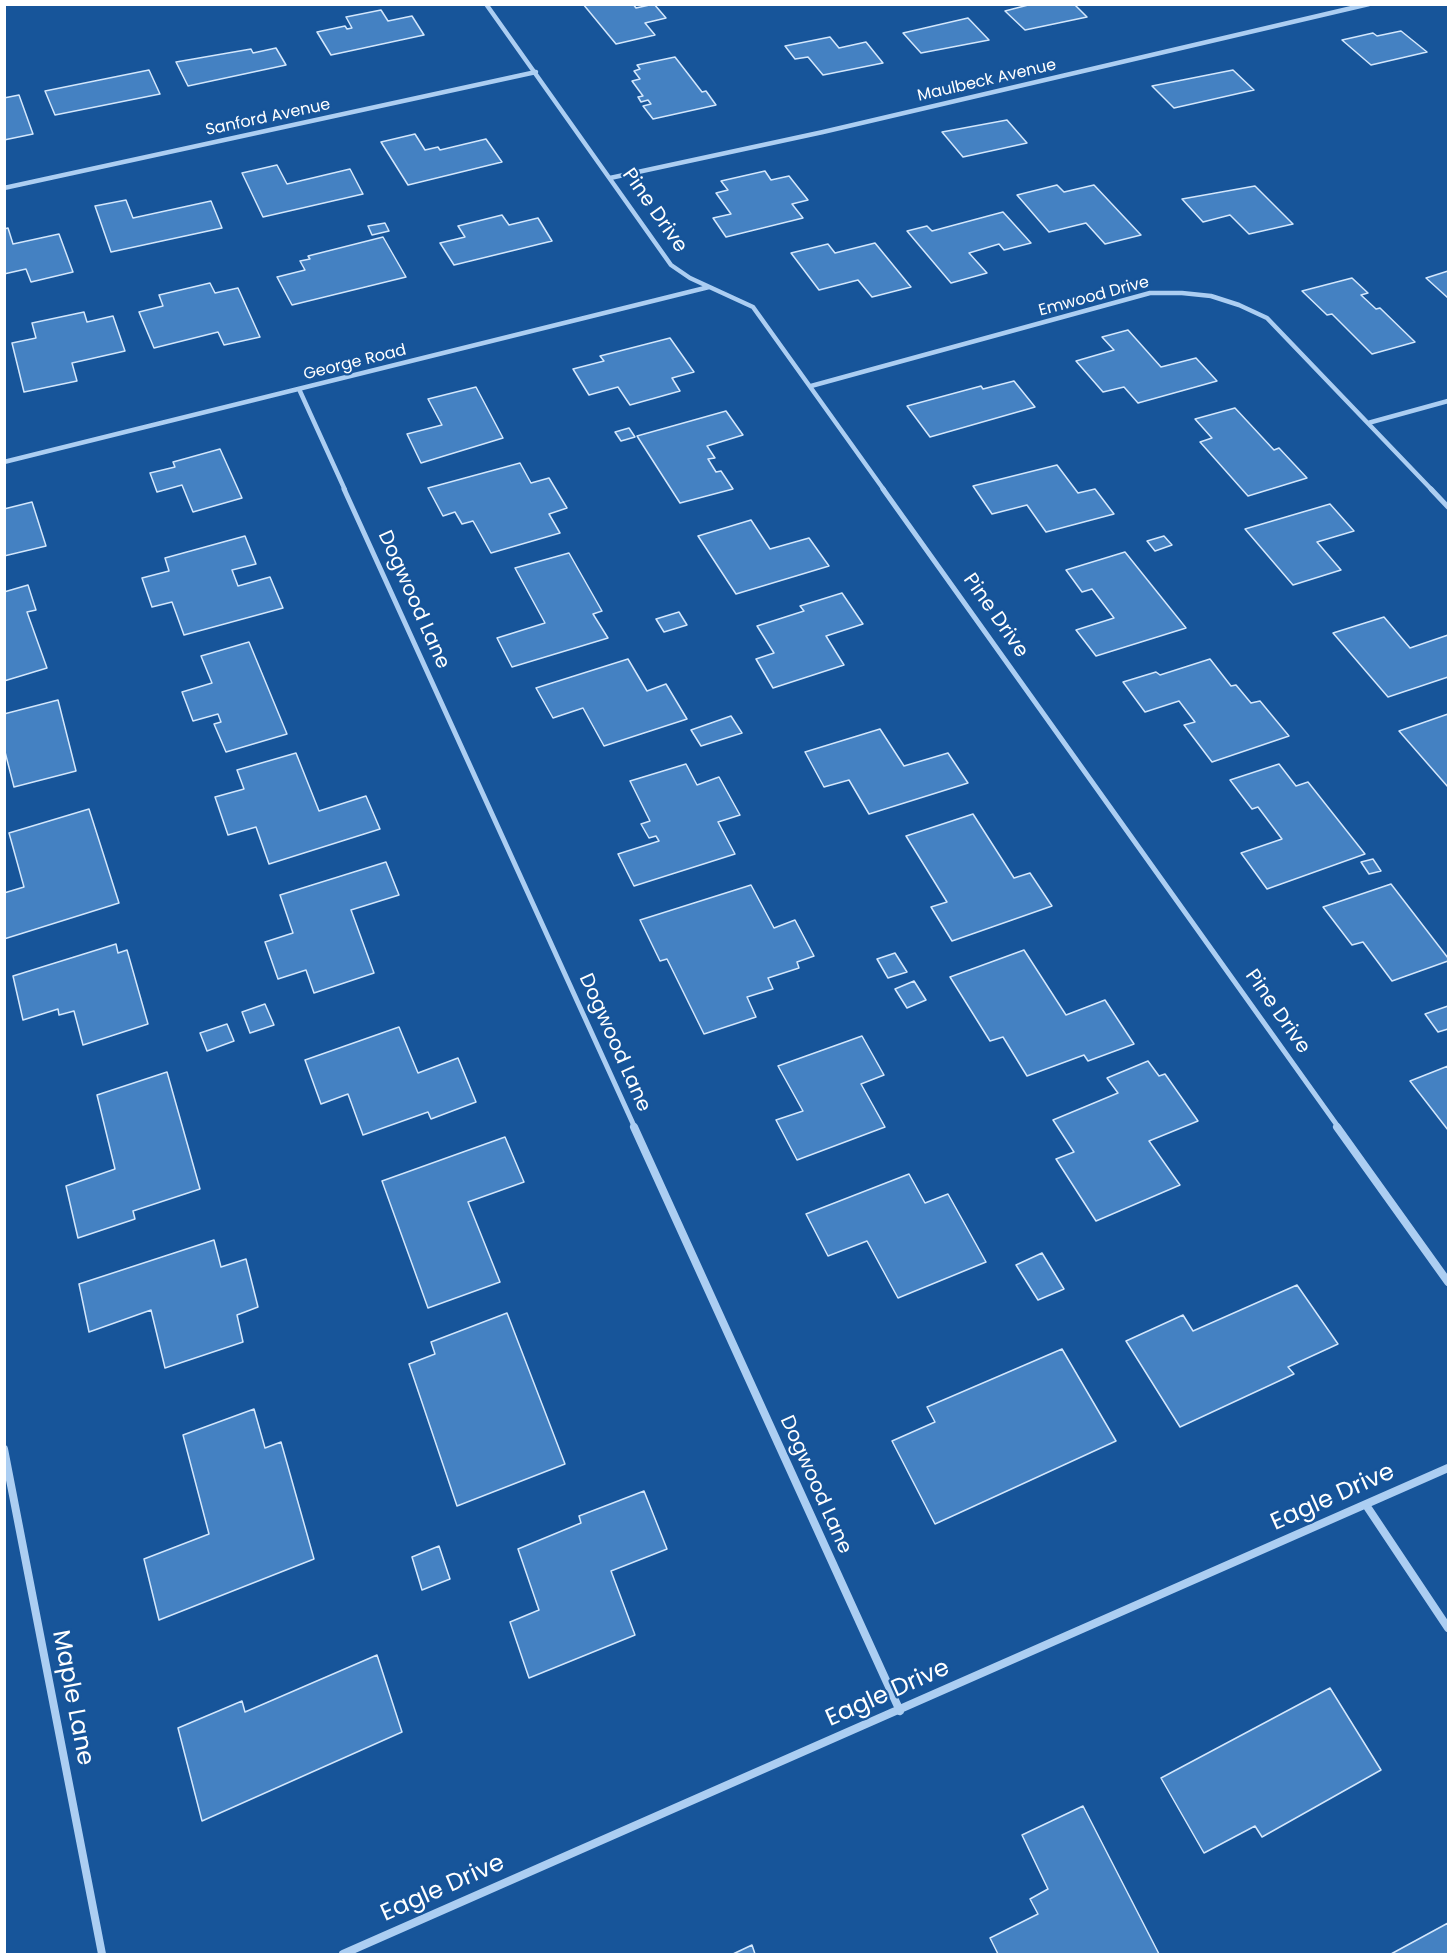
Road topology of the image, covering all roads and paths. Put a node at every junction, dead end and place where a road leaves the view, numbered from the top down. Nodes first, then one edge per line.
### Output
1 (486, 4) edge
2 (1370, 4) edge
3 (536, 72) junction
4 (610, 178) junction
5 (4, 188) edge
6 (710, 287) junction
7 (811, 386) junction
8 (299, 389) junction
9 (1449, 401) edge
10 (1368, 423) junction
11 (4, 462) edge
12 (1449, 507) edge
13 (1449, 1282) edge
14 (4, 1449) edge
15 (1449, 1468) edge
16 (1366, 1505) junction
17 (1449, 1628) edge
18 (900, 1710) junction
19 (102, 1954) edge
20 (343, 1954) edge

1 - 3 street, Pine Drive
2 - 4 street, Maulbeck Avenue
3 - 4 street, Pine Drive
3 - 5 street, Sanford Avenue
4 - 6 street, Pine Drive
6 - 7 street, Pine Drive
6 - 8 street, George Road
7 - 10 street, Emwood Drive
7 - 13 street, Pine Drive
8 - 11 street, George Road
8 - 18 street, Dogwood Lane
9 - 10 street
10 - 12 street, Emwood Drive
14 - 19 street, Maple Lane
15 - 16 street, Eagle Drive
16 - 17 street
16 - 18 street, Eagle Drive
18 - 20 street, Eagle Drive

